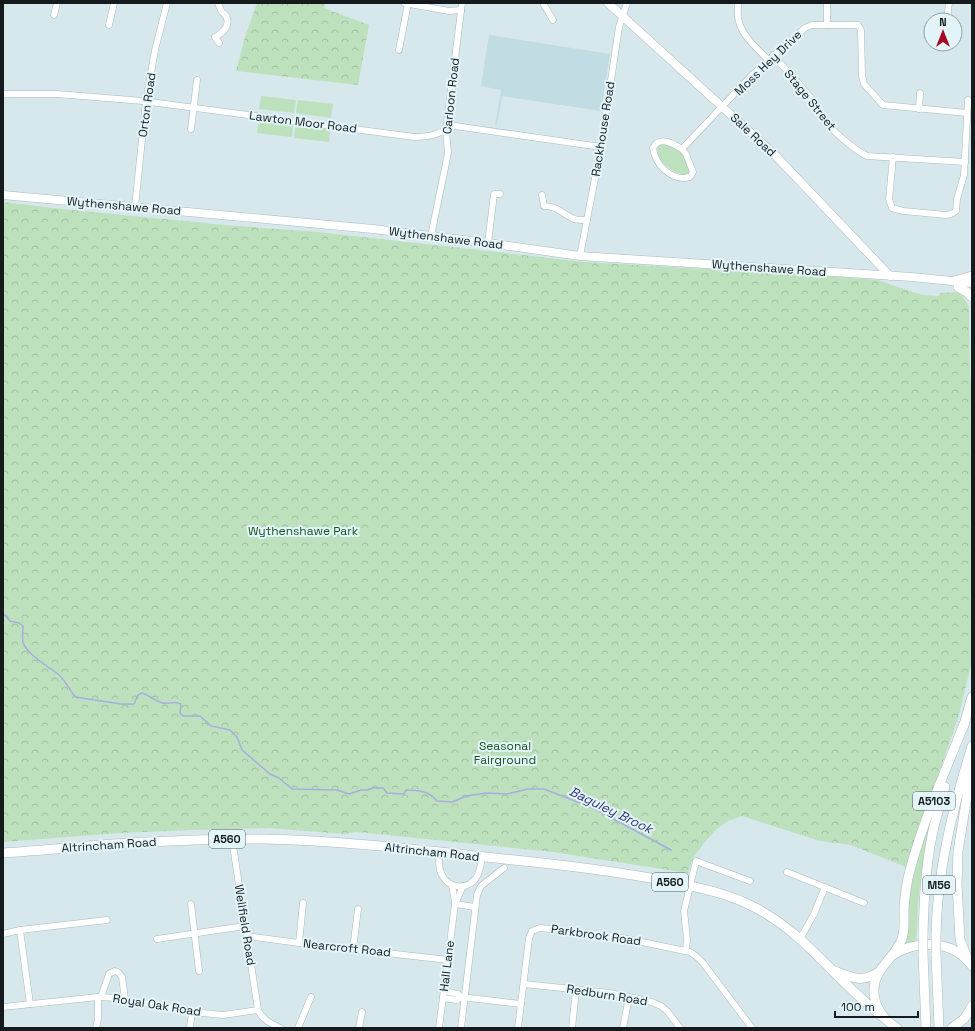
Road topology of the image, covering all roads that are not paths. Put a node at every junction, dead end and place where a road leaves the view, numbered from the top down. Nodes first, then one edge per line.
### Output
1 (57, 3) edge
2 (114, 3) edge
3 (167, 3) edge
4 (218, 3) edge
5 (407, 3) edge
6 (462, 3) edge
7 (543, 3) edge
8 (608, 3) edge
9 (627, 3) edge
10 (738, 3) edge
11 (827, 3) edge
12 (461, 10) junction
13 (54, 15) dead end
14 (622, 16) junction
15 (553, 20) dead end
16 (109, 25) dead end
17 (827, 25) junction
18 (219, 43) dead end
19 (399, 50) dead end
20 (773, 55) junction
21 (768, 60) junction
22 (197, 80) dead end
23 (920, 93) dead end
24 (3, 94) edge
25 (968, 100) dead end
26 (146, 102) junction
27 (723, 107) junction
28 (194, 109) junction
29 (919, 109) junction
30 (967, 113) junction
31 (191, 129) dead end
32 (446, 130) junction
33 (601, 147) junction
34 (682, 149) junction
35 (893, 158) junction
36 (965, 162) junction
37 (494, 193) dead end
38 (3, 195) edge
39 (542, 195) dead end
40 (135, 207) junction
41 (587, 220) junction
42 (430, 236) junction
43 (488, 243) junction
44 (580, 256) junction
45 (890, 276) junction
46 (972, 276) edge
47 (972, 283) edge
48 (956, 284) junction
49 (972, 289) edge
50 (972, 298) edge
51 (972, 697) edge
52 (964, 724) junction
53 (972, 746) edge
54 (972, 766) edge
55 (232, 839) junction
56 (440, 852) junction
57 (3, 853) edge
58 (482, 857) junction
59 (504, 868) dead end
60 (787, 872) dead end
61 (750, 881) dead end
62 (452, 885) junction
63 (463, 886) junction
64 (689, 886) junction
65 (825, 887) junction
66 (303, 903) dead end
67 (455, 903) junction
68 (864, 903) dead end
69 (191, 904) dead end
70 (475, 907) junction
71 (358, 908) dead end
72 (107, 920) dead end
73 (245, 926) junction
74 (20, 930) junction
75 (3, 934) edge
76 (195, 934) junction
77 (247, 936) junction
78 (800, 938) junction
79 (157, 939) dead end
80 (299, 943) junction
81 (353, 949) junction
82 (686, 950) junction
83 (892, 956) junction
84 (448, 960) junction
85 (970, 963) edge
86 (834, 970) junction
87 (199, 971) dead end
88 (879, 972) junction
89 (524, 984) junction
90 (576, 989) junction
91 (444, 991) junction
92 (99, 997) junction
93 (311, 997) dead end
94 (462, 997) junction
95 (629, 997) junction
96 (443, 998) junction
97 (125, 999) junction
98 (30, 1004) junction
99 (521, 1004) junction
100 (3, 1007) edge
101 (971, 1009) edge
102 (258, 1010) junction
103 (192, 1012) junction
104 (362, 1012) dead end
105 (883, 1017) junction
106 (939, 1026) edge
107 (895, 1027) edge
108 (926, 1027) edge
109 (96, 1028) edge
110 (190, 1028) edge
111 (280, 1028) edge
112 (298, 1028) edge
113 (359, 1028) edge
114 (439, 1028) edge
115 (460, 1028) edge
116 (518, 1028) edge
117 (572, 1028) edge
118 (623, 1028) edge
119 (680, 1028) edge
120 (752, 1028) edge
121 (952, 1028) edge
122 (965, 1028) edge

1 - 13 street
2 - 16 street
3 - 26 street, Orton Road
4 - 18 street
5 - 12 street
5 - 19 street
6 - 12 street, Carloon Road
7 - 15 street
8 - 14 main road, Sale Road
9 - 14 street, Rackhouse Road
10 - 21 street
11 - 17 street
12 - 32 street, Carloon Road
14 - 27 main road, Sale Road
14 - 33 street, Rackhouse Road
17 - 20 street, Moss Hey Drive
17 - 29 street, Moss Hey Drive
20 - 21 street, Moss Hey Drive
20 - 35 street, Stage Street
21 - 27 street, Moss Hey Drive
22 - 28 street
23 - 29 street
24 - 26 street, Lawton Moor Road
25 - 30 street
26 - 28 street, Lawton Moor Road
26 - 40 street, Orton Road
27 - 34 street, Moss Hey Drive
27 - 45 main road, Sale Road
28 - 31 street
28 - 32 street, Lawton Moor Road
29 - 30 street, Moss Hey Drive
30 - 36 street
32 - 33 street, Lawton Moor Road
32 - 42 street, Carloon Road
33 - 41 street, Rackhouse Road
34 - 34 street
35 - 36 street, Stage Street
35 - 36 street
37 - 43 street
38 - 40 main road, Wythenshawe Road
39 - 41 street
40 - 42 main road, Wythenshawe Road
41 - 44 street, Rackhouse Road
42 - 43 main road, Wythenshawe Road
43 - 44 main road, Wythenshawe Road
44 - 45 main road, Wythenshawe Road
45 - 48 main road, Wythenshawe Road
46 - 48 highway
47 - 48 main road, Wythenshawe Road
48 - 49 main road, Wythenshawe Road
48 - 50 highway
51 - 52 highway, A5103
52 - 83 highway, A5103
52 - 108 highway, M56, bridge
53 - 106 highway, M56, bridge
54 - 85 highway, A5103
55 - 56 highway, Altrincham Road / A560
55 - 57 highway, Altrincham Road / A560
55 - 73 street, Wellfield Road
56 - 58 highway, Altrincham Road / A560
56 - 62 street, Hall Lane
58 - 63 street, Hall Lane
58 - 64 highway, Altrincham Road / A560
59 - 70 street
60 - 65 street
61 - 64 street
62 - 63 street
62 - 67 street, Hall Lane
63 - 67 street, Hall Lane
64 - 78 highway, Altrincham Road / A560
64 - 82 street
65 - 68 street
65 - 78 street
66 - 80 street
67 - 70 street
67 - 84 street, Hall Lane
69 - 76 street
70 - 94 street
71 - 81 street
72 - 74 street
73 - 76 street
73 - 77 street, Wellfield Road
74 - 75 street
74 - 98 street
76 - 79 street
76 - 87 street
77 - 80 street, Nearcroft Road
77 - 102 street, Wellfield Road
78 - 86 highway, Altrincham Road / A560
80 - 81 street, Nearcroft Road
81 - 84 street, Nearcroft Road
82 - 89 street, Parkbrook Road
82 - 120 street
83 - 85 highway, A560
83 - 88 highway, A560
84 - 91 street, Hall Lane
86 - 88 highway, Altrincham Road / A560
86 - 105 highway, Altrincham Road / A560
88 - 105 highway, A560
89 - 90 street, Redburn Road
89 - 99 street, Parkbrook Road
90 - 95 street, Redburn Road
90 - 117 street
91 - 94 street
91 - 96 street, Hall Lane
92 - 97 street, Royal Oak Road
92 - 97 street
92 - 98 street, Royal Oak Road
92 - 109 street
93 - 112 street
94 - 96 street
94 - 99 street
94 - 115 street
95 - 118 street
95 - 119 street, Redburn Road
96 - 114 street, Hall Lane
97 - 103 street, Royal Oak Road
98 - 100 street, Royal Oak Road
99 - 116 street, Parkbrook Road
101 - 121 highway
101 - 122 highway
102 - 103 street, Royal Oak Road
102 - 111 street
103 - 110 street
104 - 113 street
105 - 107 highway, A560

